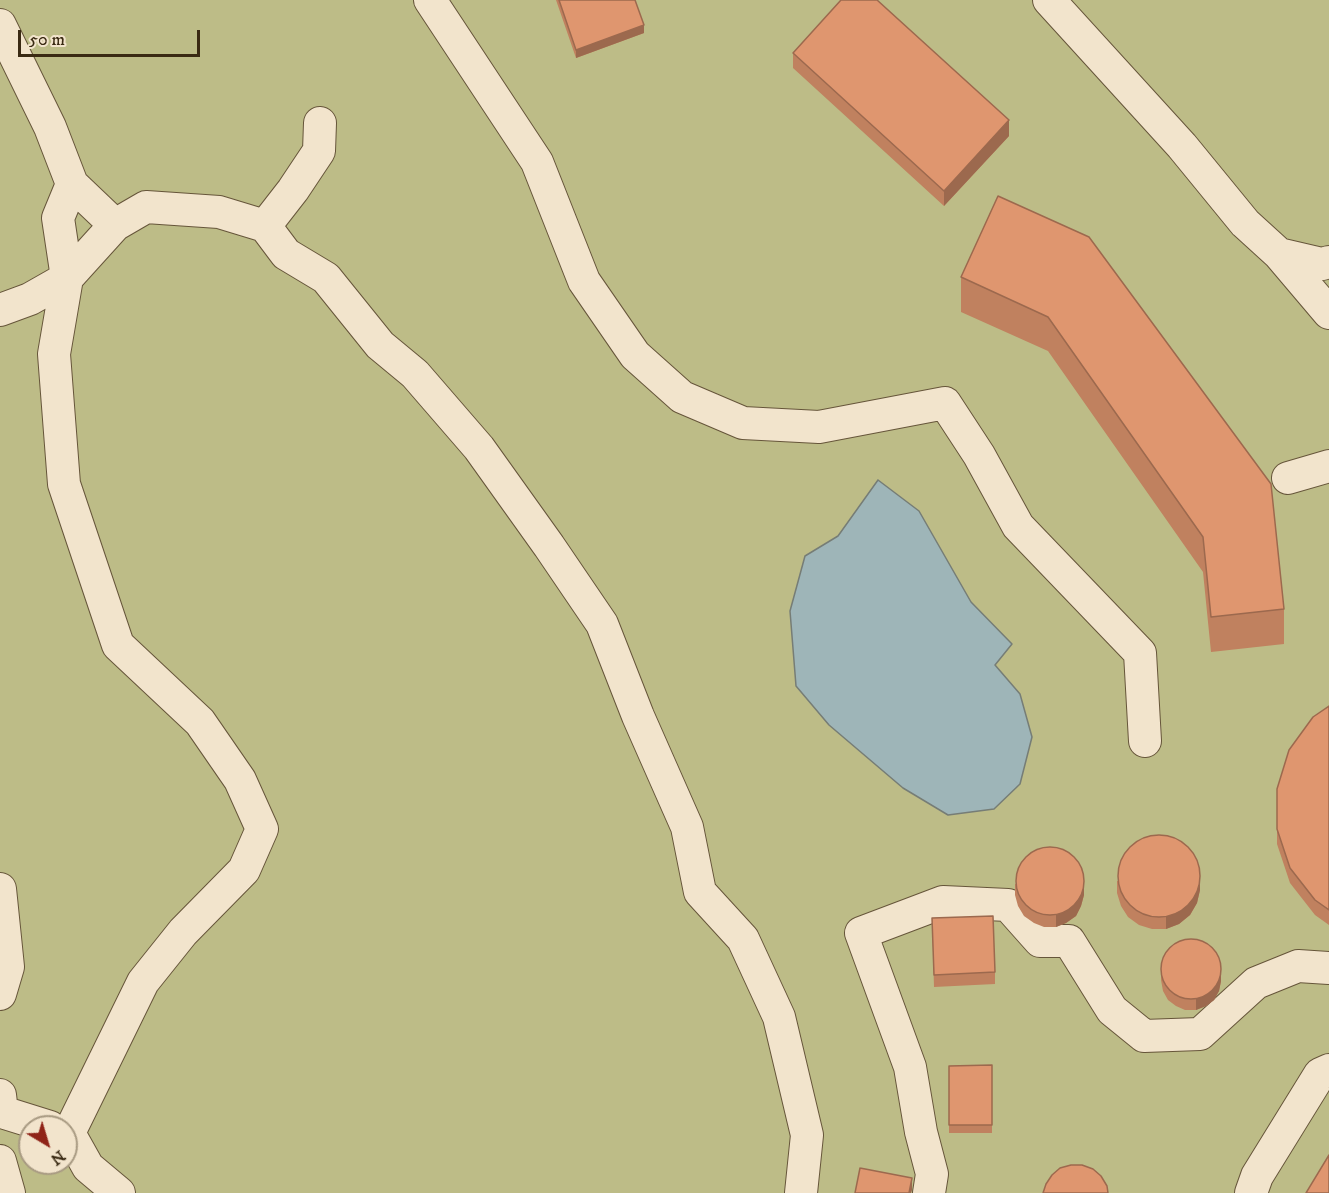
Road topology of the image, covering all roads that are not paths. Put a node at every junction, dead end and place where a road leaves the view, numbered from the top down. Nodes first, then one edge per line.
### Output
1 (430, 0) edge
2 (1049, 0) edge
3 (0, 25) edge
4 (320, 123) dead end
5 (72, 184) junction
6 (115, 225) junction
7 (265, 226) junction
8 (1279, 254) junction
9 (1329, 262) edge
10 (67, 278) junction
11 (0, 310) edge
12 (1329, 314) edge
13 (1329, 466) edge
14 (1288, 478) dead end
15 (1145, 741) dead end
16 (0, 889) edge
17 (1329, 968) edge
18 (0, 994) edge
19 (1329, 1070) edge
20 (70, 1115) edge
21 (1, 1116) edge
22 (18, 1120) edge
23 (78, 1153) edge
24 (0, 1161) edge
25 (9, 1193) edge
26 (119, 1193) edge
27 (801, 1193) edge
28 (929, 1193) edge
29 (1251, 1193) edge

1 - 15 lane
2 - 8 lane
3 - 5 lane
4 - 7 lane
5 - 6 lane
5 - 10 lane
6 - 7 lane
6 - 10 lane
7 - 27 lane
8 - 9 lane
8 - 12 lane
10 - 11 lane
10 - 20 lane
13 - 14 lane
16 - 18 lane
17 - 28 lane
19 - 29 lane
21 - 22 lane
23 - 26 lane
24 - 25 lane

